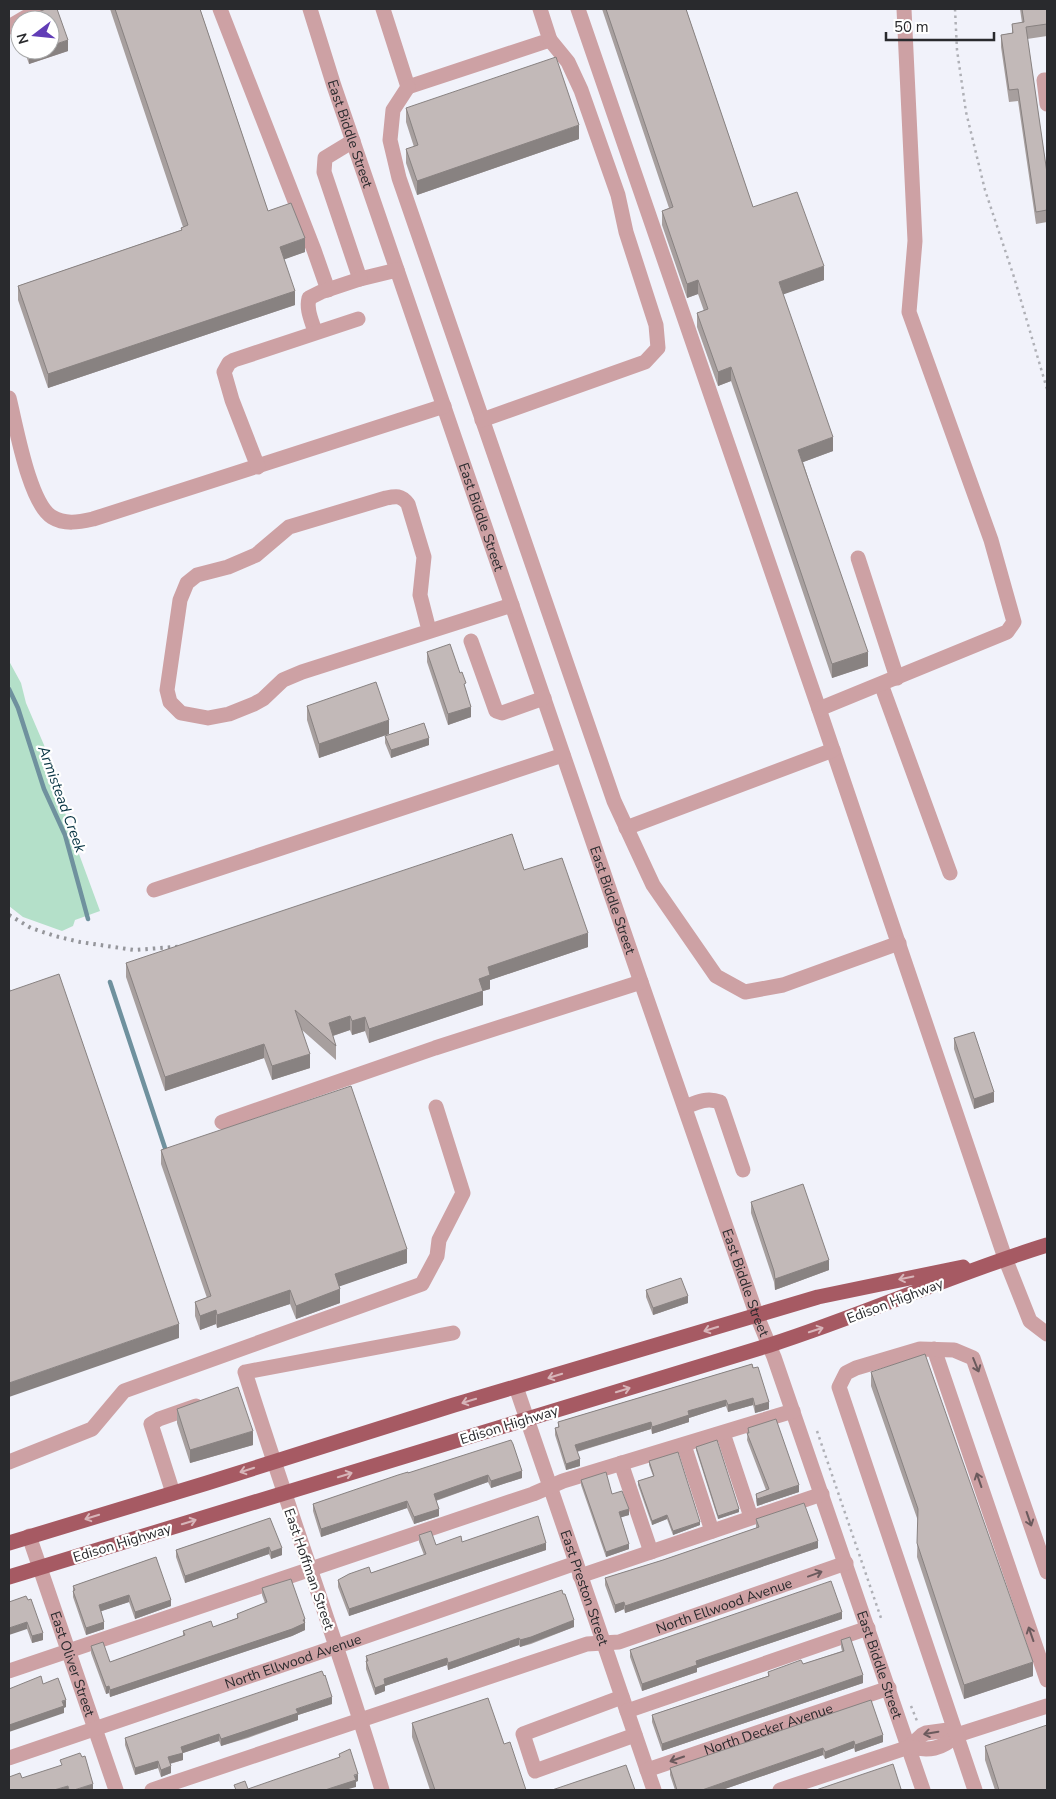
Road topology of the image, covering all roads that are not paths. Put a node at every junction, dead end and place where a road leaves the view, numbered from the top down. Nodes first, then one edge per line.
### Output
1 (50, 9) edge
2 (220, 9) edge
3 (310, 9) edge
4 (384, 9) edge
5 (540, 9) edge
6 (578, 9) edge
7 (904, 9) edge
8 (9, 27) edge
9 (550, 40) junction
10 (1047, 80) edge
11 (408, 87) junction
12 (1047, 104) edge
13 (353, 142) junction
14 (397, 270) junction
15 (360, 280) junction
16 (328, 290) junction
17 (358, 319) dead end
18 (316, 332) junction
19 (9, 398) edge
20 (444, 406) junction
21 (482, 420) junction
22 (258, 467) junction
23 (858, 558) dead end
24 (512, 605) junction
25 (428, 630) junction
26 (471, 641) dead end
27 (897, 678) junction
28 (881, 684) junction
29 (544, 698) junction
30 (819, 709) junction
31 (834, 750) junction
32 (563, 755) junction
33 (626, 828) junction
34 (950, 873) dead end
35 (154, 890) dead end
36 (899, 943) junction
37 (641, 982) junction
38 (436, 1107) dead end
39 (685, 1107) junction
40 (222, 1122) dead end
41 (743, 1170) dead end
42 (1047, 1245) edge
43 (1005, 1258) junction
44 (757, 1316) junction
45 (454, 1333) dead end
46 (1047, 1334) edge
47 (770, 1345) junction
48 (934, 1349) junction
49 (516, 1387) junction
50 (205, 1403) edge
51 (793, 1411) junction
52 (526, 1420) junction
53 (723, 1433) junction
54 (684, 1445) junction
55 (273, 1461) junction
56 (9, 1462) edge
57 (621, 1464) junction
58 (549, 1487) junction
59 (173, 1493) junction
60 (284, 1494) junction
61 (822, 1494) junction
62 (751, 1517) junction
63 (712, 1531) junction
64 (30, 1536) junction
65 (9, 1543) edge
66 (651, 1552) junction
67 (846, 1563) junction
68 (40, 1568) junction
69 (309, 1570) junction
70 (578, 1570) junction
71 (1047, 1572) edge
72 (9, 1577) edge
73 (868, 1628) junction
74 (603, 1643) junction
75 (336, 1647) junction
76 (68, 1650) junction
77 (9, 1672) edge
78 (1047, 1680) edge
79 (889, 1688) junction
80 (624, 1704) junction
81 (1047, 1706) edge
82 (361, 1721) junction
83 (95, 1728) junction
84 (635, 1735) junction
85 (957, 1735) junction
86 (909, 1747) junction
87 (9, 1758) edge
88 (647, 1770) junction
89 (116, 1790) edge
90 (152, 1790) edge
91 (382, 1790) edge
92 (654, 1790) edge
93 (780, 1790) edge
94 (923, 1790) edge
95 (975, 1790) edge

1 - 8 street
2 - 16 street
3 - 13 street, East Biddle Street
4 - 11 street
5 - 9 street
6 - 30 street
7 - 27 street
9 - 11 street
9 - 21 street
10 - 12 street
11 - 21 street
13 - 14 street, East Biddle Street
13 - 15 street
14 - 15 street
14 - 20 street, East Biddle Street
15 - 16 street
16 - 18 street
17 - 18 street
18 - 22 street
19 - 22 street
20 - 22 street
20 - 24 street, East Biddle Street
21 - 33 street
23 - 27 street
24 - 25 street
24 - 29 street, East Biddle Street
25 - 25 street
26 - 29 street
27 - 28 street
28 - 30 street
28 - 34 street
29 - 32 street, East Biddle Street
30 - 31 street
31 - 33 street
31 - 36 street
32 - 35 street
32 - 37 street, East Biddle Street
33 - 36 street
36 - 43 street
37 - 39 street, East Biddle Street
37 - 40 street
38 - 56 street
39 - 41 street
39 - 44 street, East Biddle Street
42 - 43 main road, Edison Highway
43 -> 44 main road, Edison Highway
43 - 46 street
47 -> 43 main road, Edison Highway
44 - 47 street, East Biddle Street
44 -> 49 main road, Edison Highway
45 - 55 street, East Hoffman Street
47 - 51 street, East Biddle Street
52 -> 47 main road, Edison Highway
48 -> 71 street
78 -> 48 street
48 - 85 street
49 - 52 street, East Preston Street
49 -> 55 main road, Edison Highway
50 - 59 street
51 - 53 street
51 - 61 street, East Biddle Street
52 - 58 street, East Preston Street
60 -> 52 main road, Edison Highway
53 - 54 street
53 - 62 street
54 - 57 street
54 - 63 street
55 -> 59 main road, Edison Highway
55 - 60 street, East Hoffman Street
57 - 58 street
57 - 66 street
58 - 69 street
58 - 70 street, East Preston Street
59 -> 64 main road, Edison Highway
68 -> 60 main road, Edison Highway
60 - 69 street, East Hoffman Street
61 - 62 street, North Ellwood Avenue
61 - 67 street, East Biddle Street
62 - 63 street, North Ellwood Avenue
63 - 66 street, North Ellwood Avenue
64 - 65 main road, Edison Highway
64 - 68 street, East Oliver Street
66 - 70 street, North Ellwood Avenue
67 - 73 street, East Biddle Street
74 -> 67 street, North Ellwood Avenue
68 - 72 main road, Edison Highway
68 - 76 street, East Oliver Street
69 - 75 street, East Hoffman Street
69 - 76 street
70 - 74 street, East Preston Street
70 - 75 street, North Ellwood Avenue
73 - 79 street, East Biddle Street
73 - 80 street
74 - 80 street, East Preston Street
74 - 82 street, North Ellwood Avenue
75 - 82 street, East Hoffman Street
75 - 83 street, North Ellwood Avenue
76 - 77 street
76 - 83 street, East Oliver Street
79 - 86 street, East Biddle Street
79 -> 88 street, North Decker Avenue
80 - 84 street, East Preston Street
80 - 84 street
81 - 85 street
82 - 90 street, North Ellwood Avenue
82 - 91 street, East Hoffman Street
83 - 87 street, North Ellwood Avenue
83 - 89 street, East Oliver Street
84 - 88 street, East Preston Street
85 - 86 street
85 - 95 street
86 - 93 street
86 - 94 street, East Biddle Street
88 - 92 street, East Preston Street

